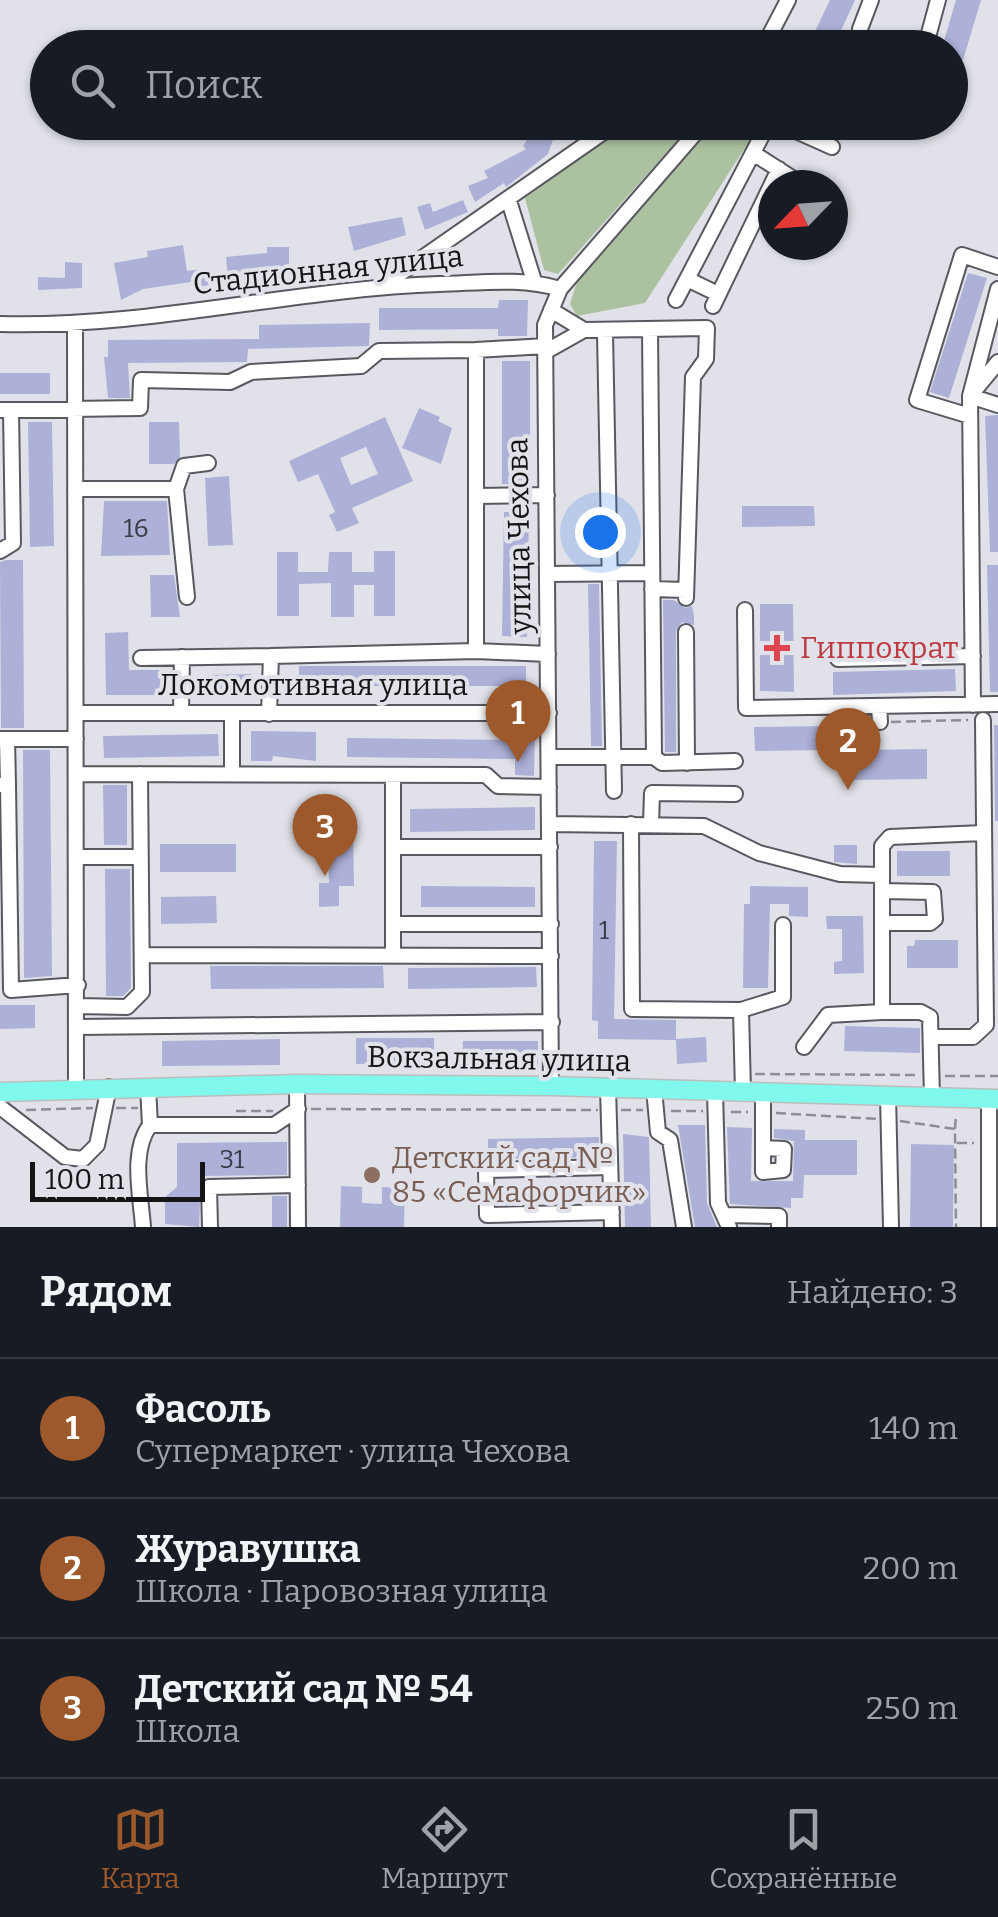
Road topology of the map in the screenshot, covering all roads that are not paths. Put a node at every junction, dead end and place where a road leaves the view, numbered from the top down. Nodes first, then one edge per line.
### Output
1 (788, 0) edge
2 (871, 0) edge
3 (938, 0) edge
4 (772, 30) edge
5 (860, 30) edge
6 (930, 30) edge
7 (593, 140) edge
8 (690, 140) edge
9 (761, 140) edge
10 (814, 140) edge
11 (832, 148) dead end
12 (753, 153) junction
13 (779, 170) edge
14 (509, 202) junction
15 (758, 213) edge
16 (998, 267) edge
17 (686, 279) junction
18 (534, 281) junction
19 (381, 286) junction
20 (560, 289) junction
21 (998, 289) edge
22 (676, 300) dead end
23 (551, 310) junction
24 (0, 324) edge
25 (75, 326) junction
26 (584, 330) junction
27 (650, 330) junction
28 (604, 333) junction
29 (545, 349) junction
30 (476, 350) junction
31 (998, 362) edge
32 (970, 396) junction
33 (998, 405) edge
34 (76, 409) junction
35 (5, 410) edge
36 (970, 416) junction
37 (208, 463) dead end
38 (176, 489) junction
39 (75, 490) junction
40 (546, 494) junction
41 (476, 496) junction
42 (6, 503) edge
43 (0, 551) edge
44 (547, 574) junction
45 (609, 574) junction
46 (652, 581) junction
47 (186, 597) dead end
48 (745, 610) dead end
49 (686, 632) dead end
50 (476, 651) junction
51 (548, 654) junction
52 (271, 656) junction
53 (972, 656) junction
54 (141, 658) dead end
55 (182, 658) junction
56 (838, 659) dead end
57 (973, 704) junction
58 (998, 704) edge
59 (181, 711) junction
60 (548, 713) junction
61 (77, 714) junction
62 (232, 714) junction
63 (269, 714) junction
64 (983, 720) road end
65 (3, 739) edge
66 (76, 739) junction
67 (613, 756) junction
68 (549, 757) junction
69 (654, 757) junction
70 (735, 761) dead end
71 (687, 762) junction
72 (76, 774) junction
73 (140, 774) junction
74 (232, 774) junction
75 (393, 778) junction
76 (4, 785) edge
77 (549, 787) junction
78 (614, 791) dead end
79 (735, 794) dead end
80 (550, 824) junction
81 (631, 824) junction
82 (651, 824) junction
83 (983, 833) junction
84 (393, 846) junction
85 (550, 847) junction
86 (77, 857) junction
87 (140, 857) junction
88 (882, 875) junction
89 (882, 891) junction
90 (393, 924) junction
91 (550, 924) junction
92 (882, 924) junction
93 (784, 925) dead end
94 (143, 955) junction
95 (393, 955) junction
96 (551, 956) junction
97 (78, 985) junction
98 (5, 990) edge
99 (78, 1006) junction
100 (741, 1010) junction
101 (882, 1012) junction
102 (552, 1022) junction
103 (78, 1027) junction
104 (932, 1038) junction
105 (804, 1047) dead end
106 (743, 1083) junction
107 (298, 1084) junction
108 (551, 1086) junction
109 (109, 1087) junction
110 (148, 1087) junction
111 (76, 1088) junction
112 (608, 1088) junction
113 (654, 1089) junction
114 (0, 1092) edge
115 (716, 1092) junction
116 (763, 1093) junction
117 (888, 1095) junction
118 (932, 1097) junction
119 (993, 1099) edge
120 (0, 1107) edge
121 (298, 1109) junction
122 (150, 1125) junction
123 (763, 1148) dead end
124 (610, 1167) junction
125 (298, 1185) junction
126 (612, 1220) edge
127 (728, 1221) edge
128 (142, 1227) edge
129 (210, 1227) edge
130 (298, 1227) edge
131 (684, 1227) edge
132 (779, 1227) edge
133 (891, 1227) edge
134 (988, 1227) edge

1 - 4 street
2 - 5 street
3 - 6 street
7 - 14 street
8 - 20 street
9 - 12 street
10 - 11 street
12 - 13 street
12 - 17 street
14 - 18 street
14 - 19 street
15 - 17 street
16 - 36 street
17 - 22 street
18 - 19 street, Стадионная улица
18 - 20 street, Стадионная улица
19 - 25 street, Стадионная улица
20 - 23 street, улица Чехова
21 - 32 street
23 - 26 street
23 - 29 street, улица Чехова
24 - 25 street, Стадионная улица
25 - 34 street
26 - 28 street
26 - 29 street
27 - 28 street
27 - 46 street
27 - 46 street
28 - 45 street
29 - 30 street
29 - 40 street, улица Чехова
30 - 34 street
30 - 41 street
31 - 32 street
32 - 33 street
32 - 36 street
34 - 35 street
34 - 39 street
35 - 42 street
36 - 53 street
37 - 38 street
38 - 39 street
38 - 47 street
39 - 61 street
40 - 41 street
40 - 44 street, улица Чехова
41 - 50 street
42 - 43 street
44 - 45 street
44 - 51 street, улица Чехова
45 - 46 street
45 - 67 street
46 - 69 street
48 - 57 street
49 - 71 street
50 - 51 street
50 - 52 street
51 - 60 street, улица Чехова
52 - 55 street
52 - 63 street
53 - 56 street
53 - 57 street
54 - 55 street
55 - 59 street
57 - 58 street
59 - 61 street, Локомотивная улица
59 - 62 street, Локомотивная улица
60 - 63 street, Локомотивная улица
60 - 68 street, улица Чехова
61 - 66 street
62 - 63 street, Локомотивная улица
62 - 74 street
64 - 83 street
65 - 66 street
65 - 76 street
66 - 72 street
67 - 68 street
67 - 69 street
67 - 78 street
68 - 77 street, улица Чехова
69 - 71 street
70 - 71 street
72 - 73 street
72 - 86 street
73 - 74 street
73 - 87 street
74 - 75 street
75 - 77 street
75 - 84 street
76 - 98 street
77 - 80 street, улица Чехова
79 - 82 street
80 - 81 street
80 - 85 street, улица Чехова
81 - 82 street
81 - 100 street
82 - 88 street
83 - 88 street
83 - 104 street
84 - 85 street
84 - 90 street
85 - 91 street, улица Чехова
86 - 87 street
86 - 97 street
87 - 94 street
88 - 89 street
89 - 92 street
89 - 92 street
90 - 91 street
90 - 95 street
91 - 96 street, улица Чехова
92 - 101 street
93 - 100 street
94 - 95 street
94 - 99 street
95 - 96 street
96 - 102 street, улица Чехова
97 - 98 street
97 - 99 street
99 - 103 street
100 - 106 street
101 - 104 street
101 - 105 street
102 - 103 street
102 - 108 street, улица Чехова
103 - 111 street
104 - 118 street
106 - 115 main road, Вокзальная улица
106 - 116 main road, Вокзальная улица
107 - 108 main road, Вокзальная улица
107 - 110 main road, Вокзальная улица
107 - 121 street
108 - 112 main road, Вокзальная улица
109 - 110 main road, Вокзальная улица
109 - 111 main road, Вокзальная улица
109 - 120 street
110 - 122 street
111 - 114 main road, Вокзальная улица
112 - 113 main road, Вокзальная улица
112 - 124 street
113 - 115 main road, Вокзальная улица
113 - 131 street
115 - 127 street
116 - 117 main road, Вокзальная улица
116 - 123 street
117 - 118 main road, Вокзальная улица
117 - 133 street
118 - 119 main road, Вокзальная улица
119 - 134 street
121 - 122 street
121 - 125 street
122 - 128 street
124 - 126 street
124 - 126 street
125 - 129 street
125 - 130 street
127 - 132 street

